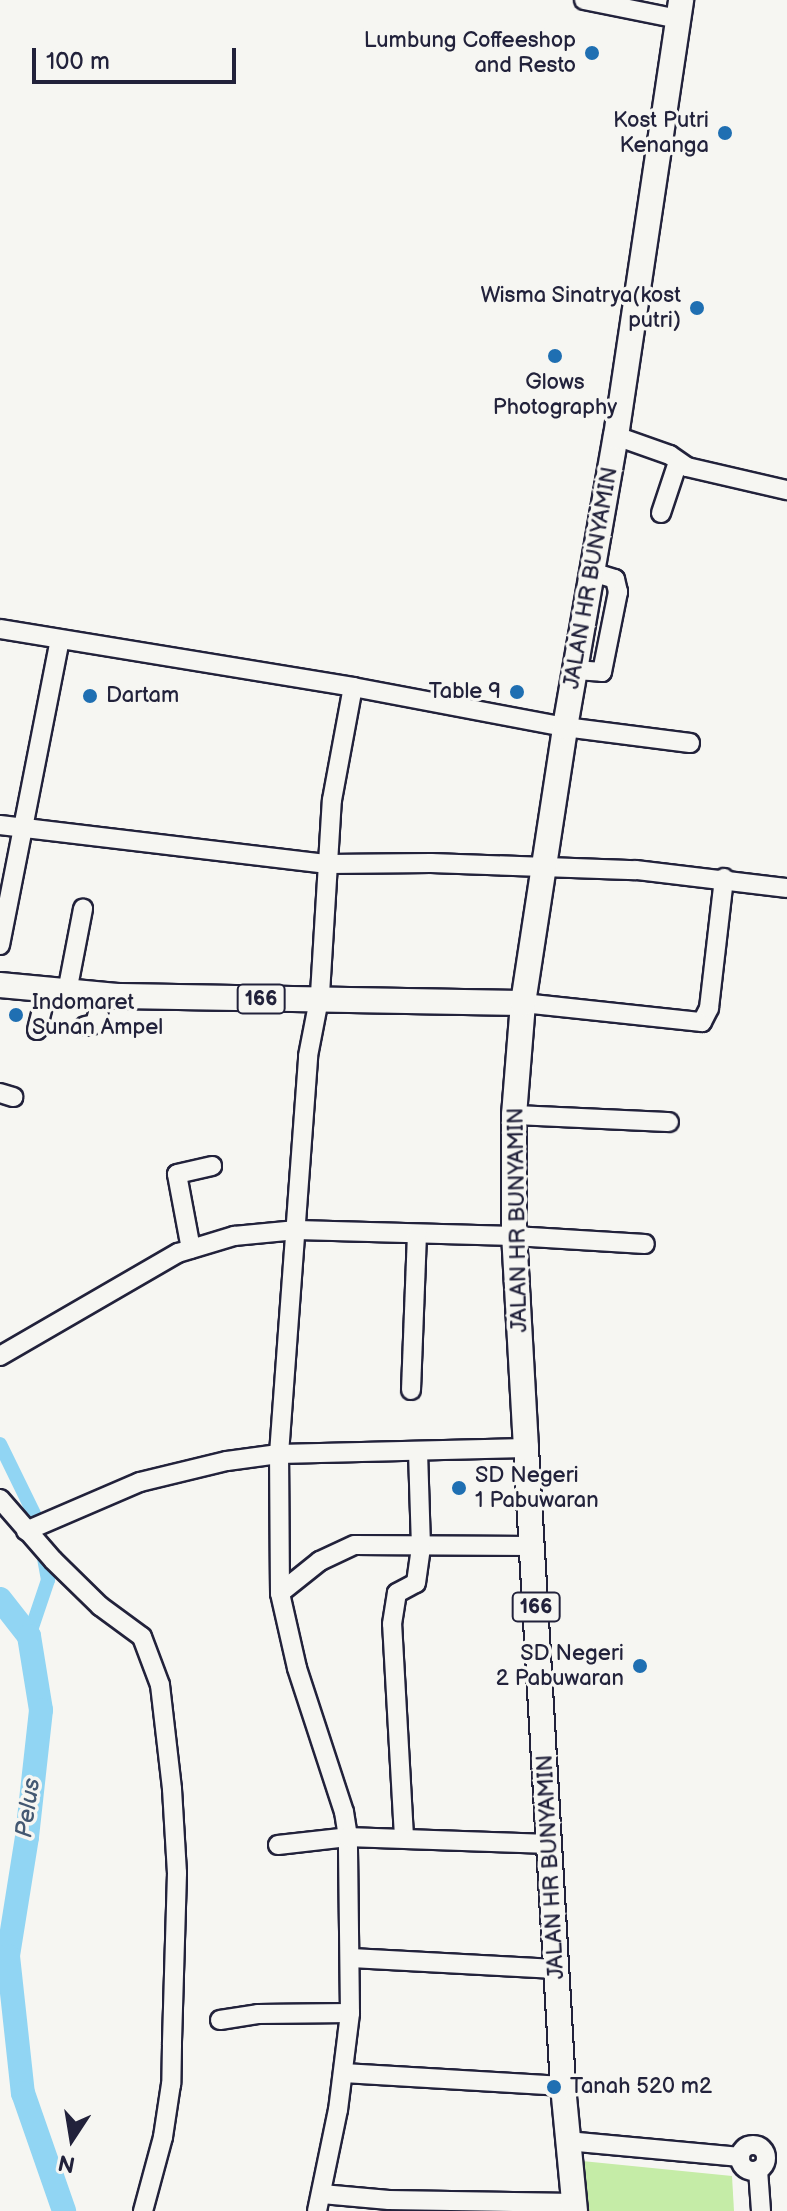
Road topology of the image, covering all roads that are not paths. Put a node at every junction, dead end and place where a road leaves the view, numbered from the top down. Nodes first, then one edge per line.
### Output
1 (584, 0) edge
2 (680, 9) edge
3 (616, 436) junction
4 (678, 462) junction
5 (787, 490) edge
6 (661, 513) dead end
7 (0, 629) edge
8 (60, 640) junction
9 (353, 687) junction
10 (565, 727) junction
11 (690, 743) dead end
12 (0, 825) edge
13 (23, 830) junction
14 (328, 864) junction
15 (545, 867) junction
16 (724, 878) junction
17 (787, 888) edge
18 (83, 909) dead end
19 (0, 945) edge
20 (0, 985) edge
21 (57, 991) junction
22 (103, 995) junction
23 (319, 999) junction
24 (523, 1003) junction
25 (85, 1026) dead end
26 (37, 1030) dead end
27 (514, 1115) junction
28 (669, 1122) dead end
29 (212, 1166) dead end
30 (297, 1230) junction
31 (417, 1235) junction
32 (514, 1236) junction
33 (645, 1244) dead end
34 (191, 1249) junction
35 (0, 1356) edge
36 (411, 1390) dead end
37 (526, 1448) junction
38 (418, 1451) junction
39 (279, 1454) junction
40 (0, 1499) edge
41 (26, 1531) junction
42 (532, 1546) junction
43 (421, 1547) junction
44 (280, 1593) junction
45 (348, 1837) junction
46 (404, 1837) junction
47 (548, 1844) junction
48 (278, 1845) dead end
49 (351, 1958) junction
50 (556, 1969) junction
51 (350, 2013) junction
52 (220, 2020) dead end
53 (344, 2073) junction
54 (563, 2086) junction
55 (567, 2141) junction
56 (749, 2166) junction
57 (319, 2203) edge
58 (575, 2207) edge
59 (143, 2211) edge
60 (750, 2211) edge
61 (761, 2211) edge

1 - 2 street
2 - 3 main road, JALAN HR BUNYAMIN
3 - 4 street
3 - 10 main road, JALAN HR BUNYAMIN
4 - 5 street
4 - 6 street
7 - 8 street
8 - 9 street
8 - 13 street
9 - 10 street
9 - 14 street
10 - 11 street
10 - 15 main road, JALAN HR BUNYAMIN
12 - 13 street
13 - 14 street
13 - 19 street
14 - 15 street
14 - 23 street
15 - 16 street
15 - 24 main road, JALAN HR BUNYAMIN
16 - 17 street
16 - 24 street
18 - 21 street
20 - 21 main road, 166
21 - 22 main road, 166
21 - 26 street
22 - 23 main road, 166
22 - 25 street
23 - 24 main road, 166
23 - 30 street
24 - 27 main road, JALAN HR BUNYAMIN / 166
27 - 28 street
27 - 32 main road, JALAN HR BUNYAMIN / 166
29 - 34 street
30 - 31 street
30 - 34 street
30 - 39 street
31 - 32 street
31 - 36 street
32 - 33 street
32 - 37 main road, JALAN HR BUNYAMIN / 166
34 - 35 street
37 - 38 street
37 - 42 main road, JALAN HR BUNYAMIN / 166
38 - 39 street
38 - 43 street
39 - 41 street
39 - 44 street
40 - 41 street
41 - 59 street
42 - 43 street
42 - 47 main road, JALAN HR BUNYAMIN / 166
43 - 44 street
43 - 46 street
44 - 45 street
45 - 46 street
45 - 48 street
45 - 49 street
46 - 47 street
47 - 50 main road, JALAN HR BUNYAMIN / 166
49 - 50 street
49 - 51 street
50 - 54 main road, JALAN HR BUNYAMIN / 166
51 - 52 street
51 - 53 street
53 - 54 street
53 - 57 street
54 - 55 main road, JALAN HR BUNYAMIN / 166
55 - 56 street
55 - 58 main road, JALAN HR BUNYAMIN / 166
56 - 60 street
56 - 61 street
57 - 58 street

